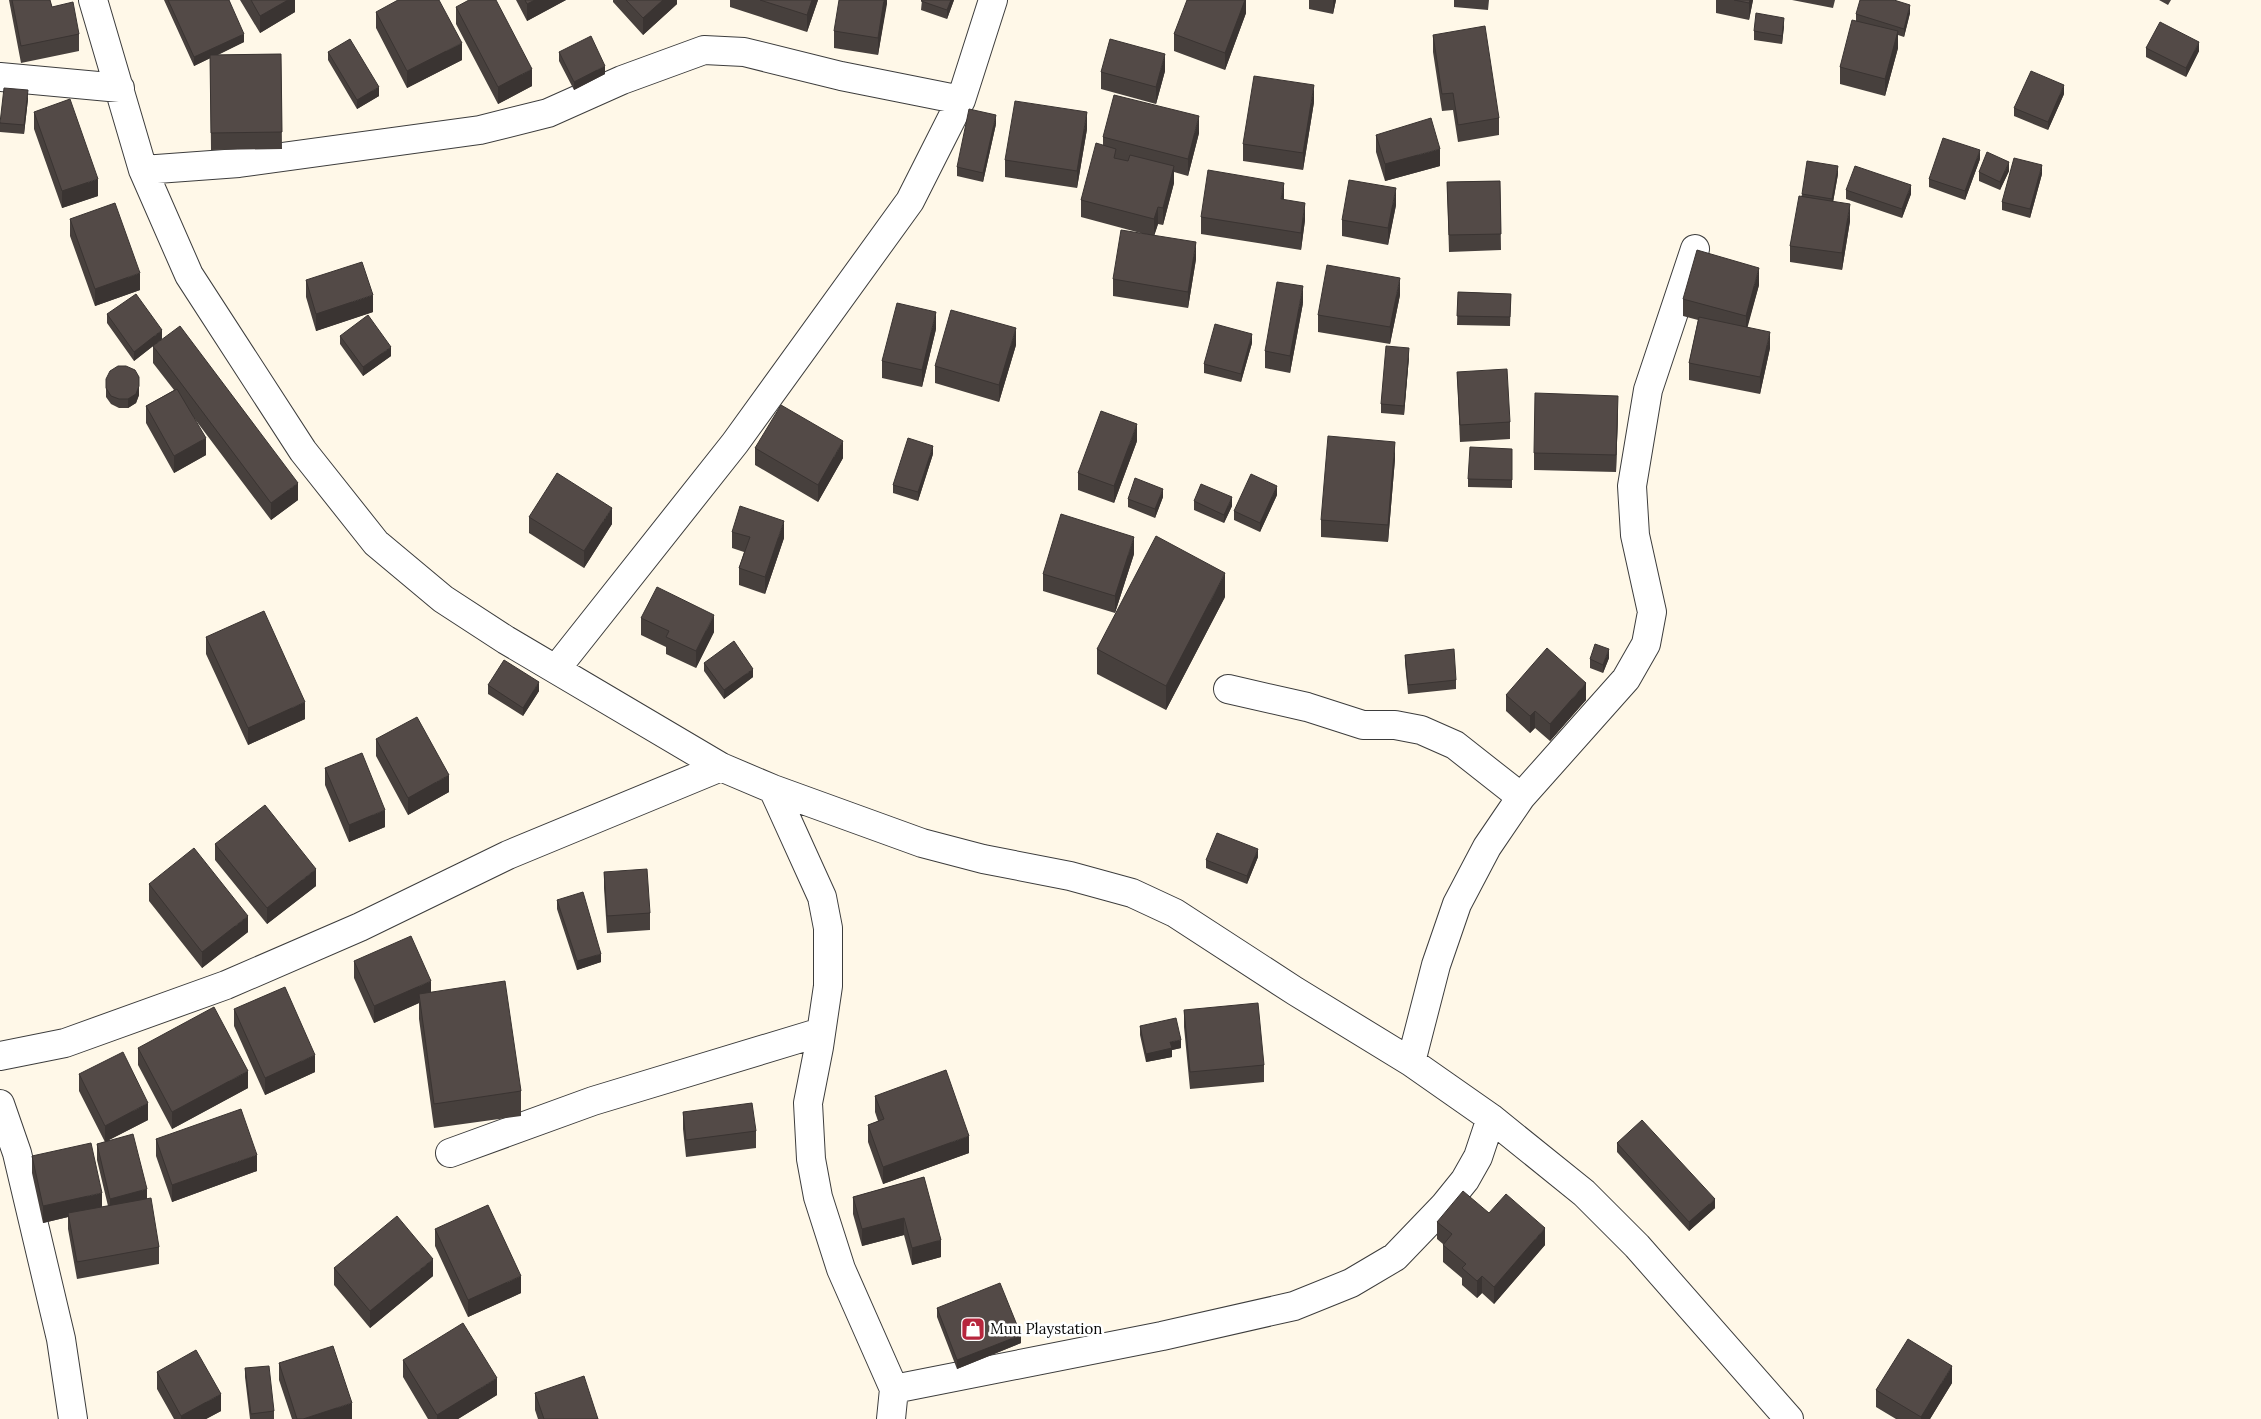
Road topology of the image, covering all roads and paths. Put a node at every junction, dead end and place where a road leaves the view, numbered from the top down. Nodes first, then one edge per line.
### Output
1 (93, 0) edge
2 (994, 0) edge
3 (0, 77) edge
4 (120, 88) junction
5 (961, 100) junction
6 (143, 170) junction
7 (1695, 249) edge
8 (556, 669) junction
9 (1228, 689) dead end
10 (721, 767) junction
11 (773, 789) junction
12 (1521, 797) junction
13 (821, 1032) junction
14 (0, 1056) edge
15 (1411, 1062) junction
16 (0, 1104) edge
17 (1491, 1118) junction
18 (450, 1153) dead end
19 (894, 1389) junction
20 (74, 1419) edge
21 (891, 1419) edge
22 (1789, 1419) edge

1 - 4 street
2 - 5 street
3 - 4 street
4 - 6 street
5 - 6 street
5 - 8 street
6 - 8 street
7 - 12 street
8 - 10 street
9 - 12 street
10 - 11 street
10 - 14 street
11 - 13 street
11 - 15 street
12 - 15 street
13 - 18 street
13 - 19 street
15 - 17 street
16 - 20 street
17 - 19 street
17 - 22 street
19 - 21 street

